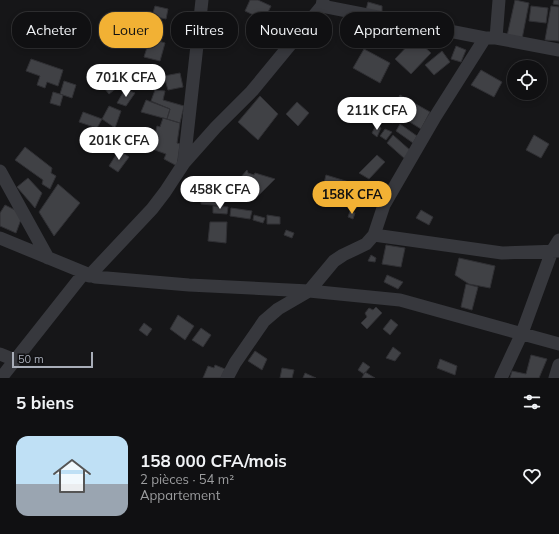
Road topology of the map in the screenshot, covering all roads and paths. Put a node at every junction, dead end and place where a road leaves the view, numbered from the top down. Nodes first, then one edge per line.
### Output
1 (202, 0) edge
2 (499, 0) edge
3 (322, 3) edge
4 (491, 38) junction
5 (559, 50) edge
6 (184, 163) junction
7 (0, 171) edge
8 (374, 235) junction
9 (0, 238) edge
10 (557, 248) edge
11 (48, 258) junction
12 (86, 275) junction
13 (309, 291) junction
14 (522, 334) junction
15 (559, 344) edge
16 (0, 354) edge
17 (15, 360) junction
18 (559, 365) edge
19 (1, 378) edge
20 (227, 378) edge
21 (501, 378) edge
22 (555, 378) edge

1 - 6 street
2 - 4 street
3 - 4 street
3 - 6 street
4 - 5 street
4 - 8 street
6 - 12 street
7 - 11 street
8 - 10 street
8 - 13 street
9 - 11 street
10 - 14 street
11 - 12 street
12 - 13 street
12 - 17 street
13 - 14 street
13 - 20 street
14 - 15 street
14 - 21 street
16 - 17 street
17 - 19 street
18 - 22 street

